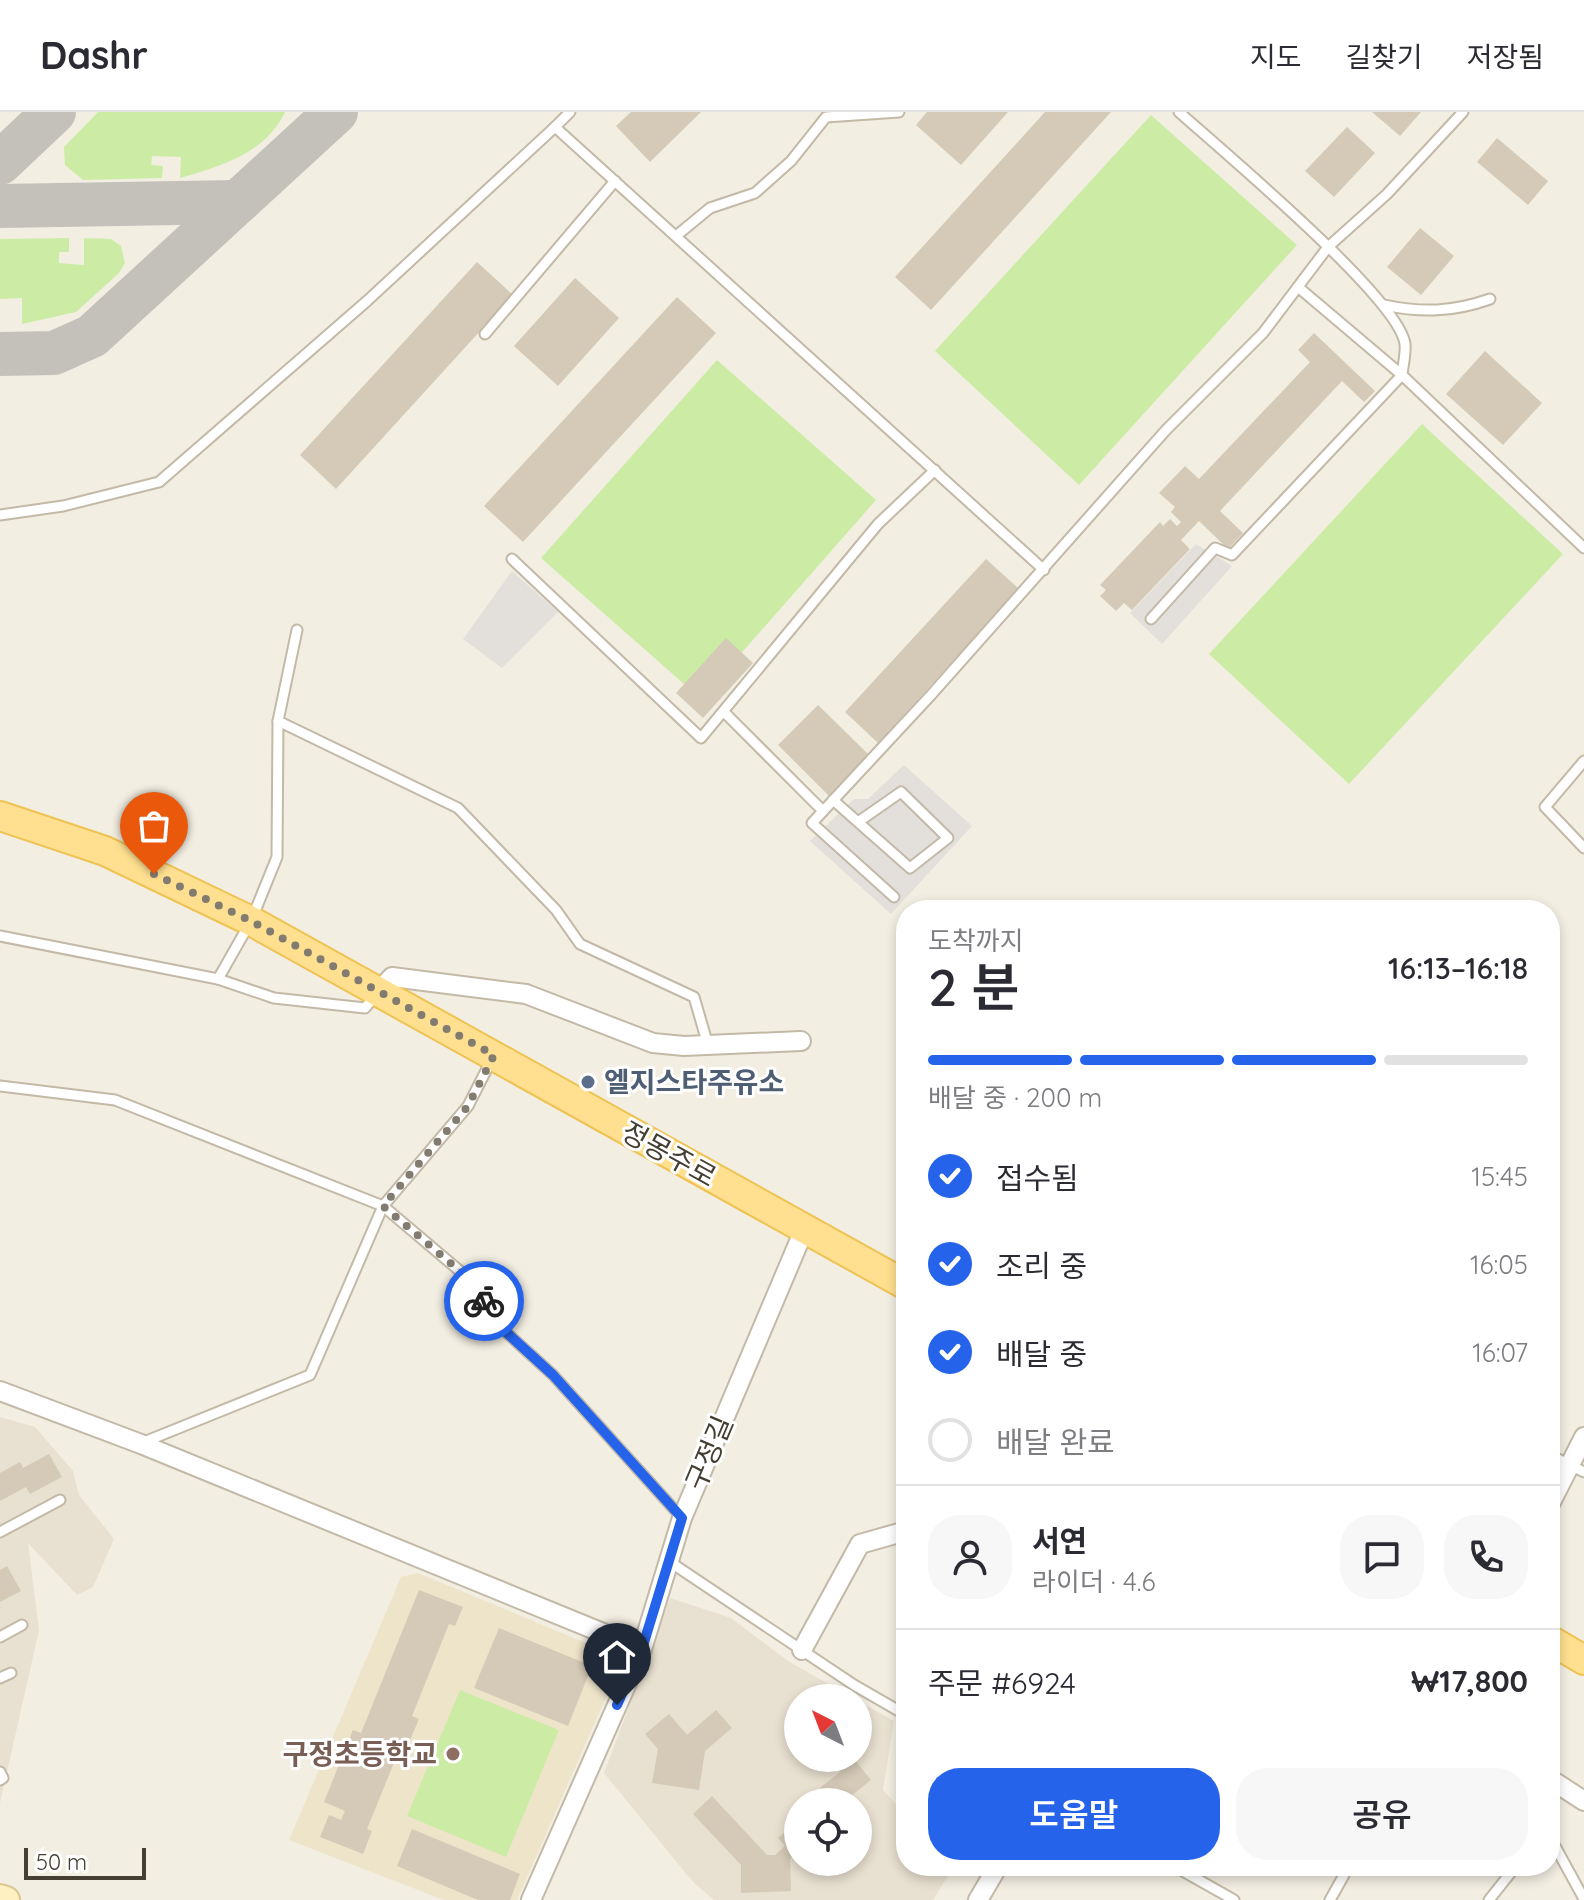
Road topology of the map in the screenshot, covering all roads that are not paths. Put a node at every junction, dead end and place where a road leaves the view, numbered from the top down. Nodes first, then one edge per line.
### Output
1 (570, 112) edge
2 (899, 112) edge
3 (1179, 112) edge
4 (1463, 112) edge
5 (555, 127) junction
6 (615, 181) junction
7 (676, 236) junction
8 (1328, 247) junction
9 (1298, 287) junction
10 (1490, 299) dead end
11 (1384, 305) junction
12 (485, 334) dead end
13 (1402, 375) junction
14 (935, 470) junction
15 (0, 515) edge
16 (1584, 548) edge
17 (512, 559) dead end
18 (1044, 570) junction
19 (1151, 619) dead end
20 (297, 630) dead end
21 (725, 713) junction
22 (278, 721) junction
23 (1584, 761) edge
24 (833, 800) junction
25 (823, 811) junction
26 (0, 816) edge
27 (858, 822) junction
28 (1584, 848) edge
29 (894, 897) dead end
30 (251, 921) junction
31 (0, 936) edge
32 (218, 979) junction
33 (380, 990) junction
34 (801, 1041) dead end
35 (708, 1045) junction
36 (494, 1055) junction
37 (0, 1086) edge
38 (383, 1206) junction
39 (804, 1230) junction
40 (896, 1280) edge
41 (0, 1391) edge
42 (1584, 1437) edge
43 (141, 1444) junction
44 (1577, 1468) edge
45 (1560, 1491) edge
46 (60, 1500) dead end
47 (682, 1518) junction
48 (0, 1532) edge
49 (896, 1534) edge
50 (670, 1562) junction
51 (22, 1625) dead end
52 (0, 1637) edge
53 (1560, 1646) edge
54 (642, 1649) junction
55 (802, 1650) junction
56 (1584, 1660) edge
57 (11, 1673) dead end
58 (0, 1678) edge
59 (896, 1709) edge
60 (0, 1772) edge
61 (0, 1780) edge
62 (1560, 1785) edge
63 (1584, 1801) edge
64 (1560, 1855) edge
65 (994, 1876) edge
66 (1192, 1876) edge
67 (1343, 1876) edge
68 (1508, 1876) edge
69 (987, 1896) edge
70 (0, 1898) edge
71 (1584, 1899) edge
72 (6, 1900) edge
73 (531, 1900) edge
74 (1234, 1900) edge
75 (1330, 1900) edge
76 (1489, 1900) edge

1 - 5 lane
2 - 7 lane
3 - 8 lane
4 - 8 lane
5 - 6 lane
5 - 15 lane
6 - 7 lane
6 - 12 lane
7 - 14 lane
8 - 9 lane
8 - 11 lane
9 - 13 lane
9 - 18 lane
10 - 11 lane
11 - 13 lane
13 - 16 lane
13 - 19 lane
14 - 18 lane
14 - 21 lane
17 - 21 lane
18 - 24 lane
20 - 22 lane
21 - 25 lane
22 - 30 lane
22 - 35 lane
23 - 28 lane
24 - 25 lane
24 - 27 lane
25 - 29 lane
26 - 30 main road, 정몽주로
27 - 27 lane
30 - 32 lane
30 - 33 main road, 정몽주로
31 - 32 lane
32 - 33 lane
33 - 35 street
33 - 36 main road, 정몽주로
34 - 35 street
36 - 38 lane
36 - 39 main road, 정몽주로
37 - 38 lane
38 - 43 lane
38 - 47 lane
39 - 40 main road, 정몽주로
39 - 47 street, 구정길
41 - 43 street
42 - 44 street
43 - 54 street
44 - 45 street
46 - 48 lane
47 - 50 street, 구정길
49 - 55 street
50 - 54 street, 구정길
50 - 55 lane
51 - 52 lane
53 - 56 main road
54 - 73 street, 구정길
55 - 59 lane
57 - 58 lane
60 - 61 lane
62 - 63 street
64 - 71 lane
65 - 69 street
66 - 74 lane
67 - 75 lane
68 - 76 lane
70 - 72 main road

